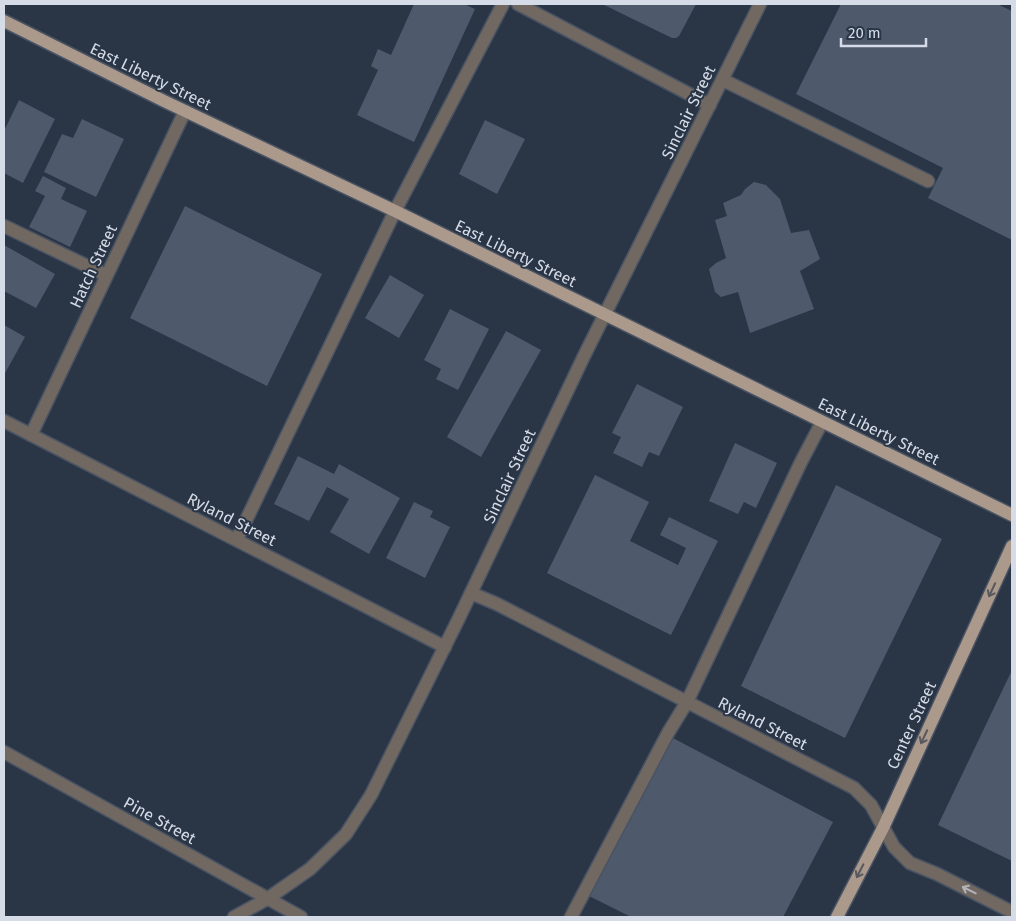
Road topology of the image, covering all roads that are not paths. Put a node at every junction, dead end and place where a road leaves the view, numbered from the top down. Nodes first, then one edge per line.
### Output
1 (503, 4) edge
2 (518, 4) edge
3 (760, 4) edge
4 (4, 21) edge
5 (723, 80) junction
6 (710, 105) junction
7 (185, 111) junction
8 (928, 181) dead end
9 (395, 210) junction
10 (4, 226) edge
11 (106, 275) junction
12 (605, 315) junction
13 (4, 421) edge
14 (822, 422) junction
15 (31, 434) junction
16 (1012, 515) edge
17 (237, 540) junction
18 (1012, 546) edge
19 (471, 593) junction
20 (444, 647) junction
21 (687, 702) junction
22 (4, 752) edge
23 (883, 828) junction
24 (267, 899) junction
25 (1012, 912) edge
26 (234, 917) edge
27 (301, 917) edge
28 (571, 917) edge
29 (837, 917) edge

1 - 9 street
2 - 6 street
3 - 5 street, Sinclair Street
4 - 7 main road, East Liberty Street
5 - 6 street, Sinclair Street
5 - 8 street
6 - 12 street, Sinclair Street
7 - 9 main road, East Liberty Street
7 - 11 street, Hatch Street
9 - 12 main road, East Liberty Street
9 - 17 street
10 - 11 street
11 - 15 street, Hatch Street
12 - 14 main road, East Liberty Street
12 - 19 street, Sinclair Street
13 - 15 street, Ryland Street
14 - 16 main road, East Liberty Street
14 - 21 street
15 - 17 street, Ryland Street
17 - 20 street, Ryland Street
18 -> 23 main road, Center Street
19 - 20 street, Sinclair Street
19 - 21 street, Ryland Street
20 - 24 street, Sinclair Street
21 - 23 street, Ryland Street
21 - 28 street
22 - 24 street, Pine Street
25 -> 23 street, Ryland Street
23 -> 29 main road, Center Street
24 - 26 street, Sinclair Street
24 - 27 street, Pine Street

